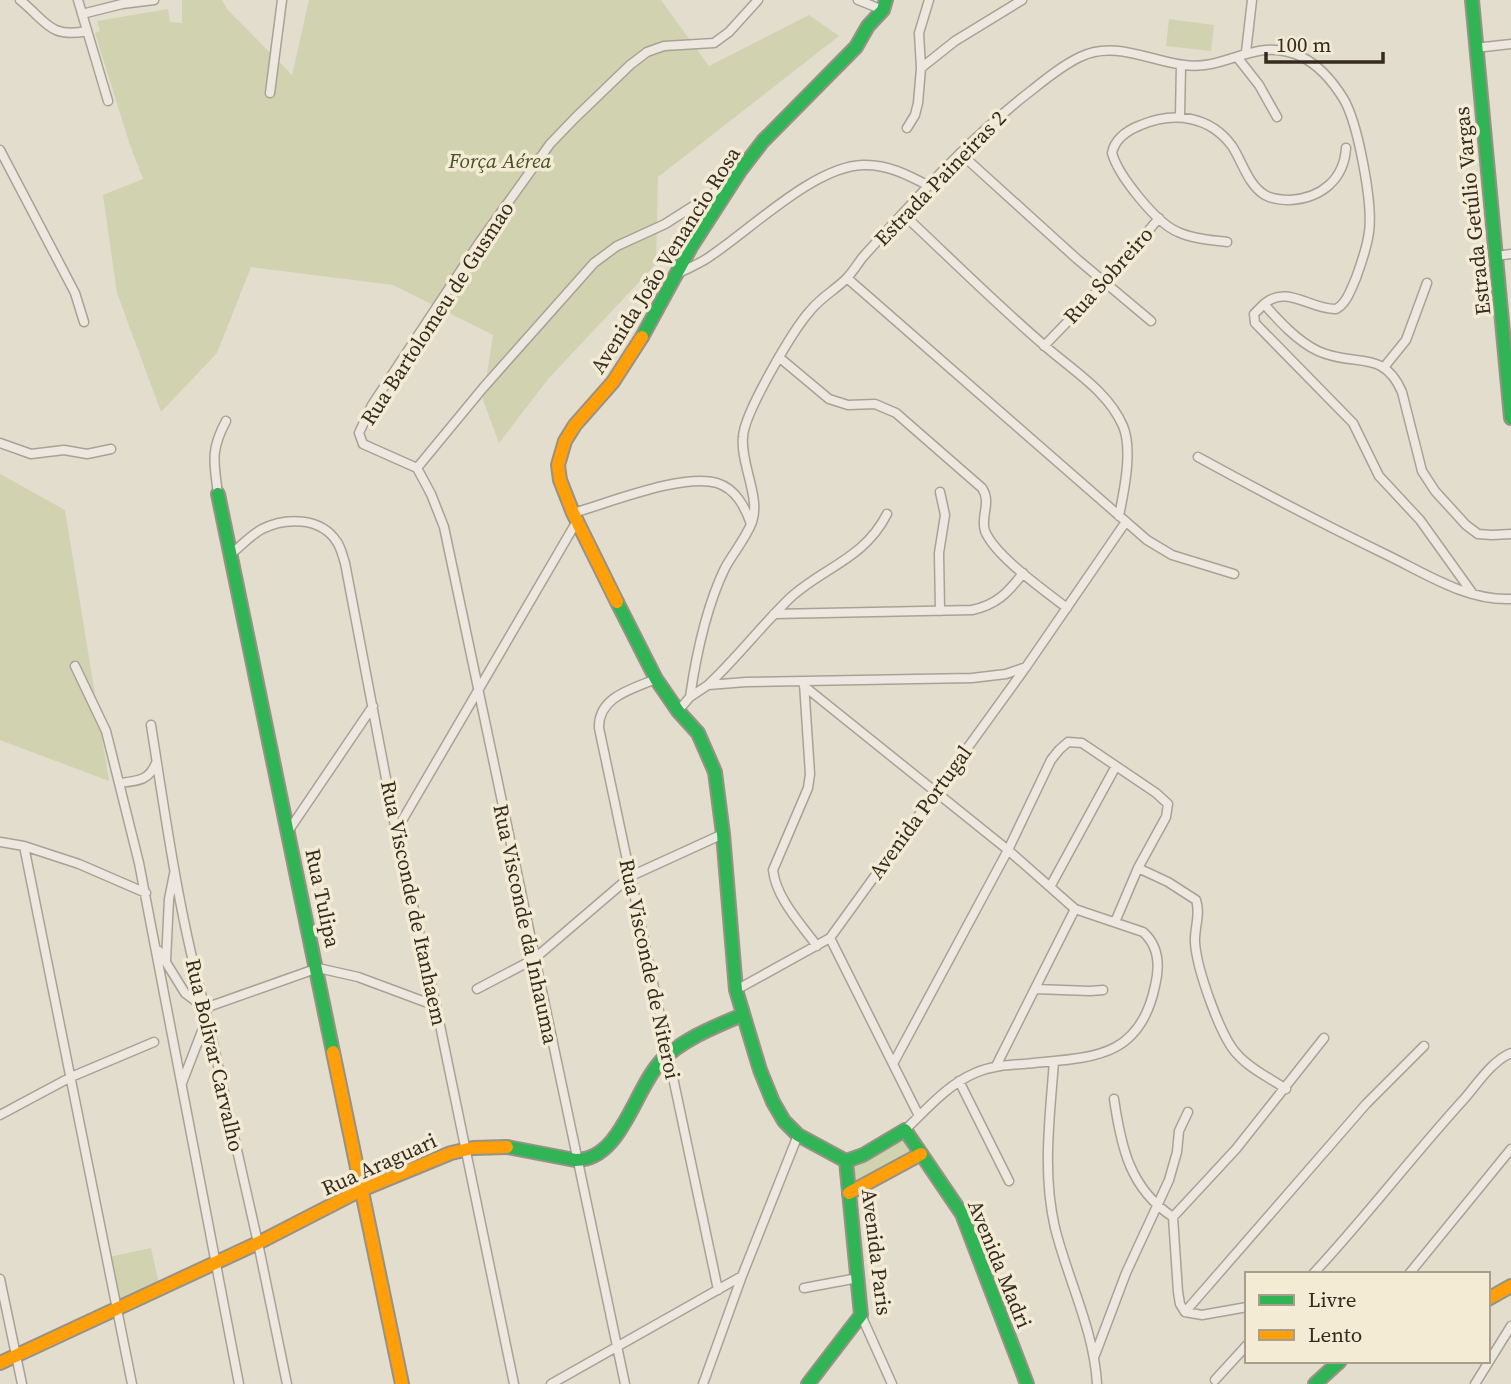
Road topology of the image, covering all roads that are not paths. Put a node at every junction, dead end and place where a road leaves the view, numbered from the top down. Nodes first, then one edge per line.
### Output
1 (20, 0) edge
2 (78, 0) edge
3 (154, 0) edge
4 (282, 0) edge
5 (758, 0) edge
6 (858, 0) edge
7 (929, 0) edge
8 (1022, 0) edge
9 (1252, 0) edge
10 (1472, 0) edge
11 (884, 5) edge
12 (82, 14) junction
13 (87, 31) junction
14 (1511, 44) edge
15 (1475, 48) junction
16 (1246, 52) junction
17 (1237, 57) junction
18 (1181, 65) junction
19 (921, 68) junction
20 (270, 93) dead end
21 (108, 102) dead end
22 (1180, 116) junction
23 (1277, 117) dead end
24 (906, 128) dead end
25 (1346, 148) dead end
26 (0, 150) edge
27 (960, 153) junction
28 (733, 181) junction
29 (929, 186) junction
30 (903, 214) junction
31 (1159, 218) junction
32 (1227, 242) dead end
33 (1511, 254) edge
34 (1496, 257) junction
35 (679, 273) junction
36 (847, 278) junction
37 (1105, 283) junction
38 (1427, 283) dead end
39 (1264, 304) junction
40 (1151, 321) dead end
41 (83, 323) dead end
42 (1044, 346) junction
43 (780, 358) junction
44 (1385, 366) junction
45 (1511, 411) edge
46 (1511, 418) edge
47 (226, 421) dead end
48 (0, 443) edge
49 (111, 449) dead end
50 (1198, 457) dead end
51 (416, 468) junction
52 (940, 492) dead end
53 (218, 494) joint
54 (887, 514) dead end
55 (1119, 516) junction
56 (575, 517) junction
57 (1125, 523) junction
58 (751, 524) junction
59 (1511, 534) edge
60 (232, 553) junction
61 (1023, 573) junction
62 (1234, 574) dead end
63 (1473, 594) junction
64 (1511, 599) edge
65 (1067, 608) junction
66 (940, 611) junction
67 (774, 614) junction
68 (75, 666) dead end
69 (1026, 667) junction
70 (656, 679) junction
71 (804, 683) junction
72 (708, 685) junction
73 (477, 694) junction
74 (690, 697) junction
75 (373, 706) junction
76 (678, 711) junction
77 (151, 725) dead end
78 (157, 762) junction
79 (1116, 766) junction
80 (119, 783) junction
81 (935, 792) junction
82 (289, 830) junction
83 (396, 831) junction
84 (723, 834) junction
85 (0, 842) edge
86 (24, 846) junction
87 (1008, 850) junction
88 (175, 867) junction
89 (1138, 868) junction
90 (631, 876) junction
91 (1050, 887) junction
92 (146, 893) junction
93 (1074, 909) junction
94 (1115, 922) junction
95 (830, 938) junction
96 (156, 946) junction
97 (817, 946) junction
98 (534, 959) junction
99 (166, 961) junction
100 (318, 968) junction
101 (477, 989) dead end
102 (1035, 989) junction
103 (736, 990) junction
104 (1103, 990) dead end
105 (436, 1006) junction
106 (205, 1008) junction
107 (743, 1015) junction
108 (207, 1018) junction
109 (1324, 1038) dead end
110 (154, 1042) dead end
111 (1424, 1046) dead end
112 (1511, 1053) edge
113 (667, 1055) junction
114 (1054, 1060) junction
115 (894, 1062) junction
116 (996, 1066) junction
117 (71, 1077) junction
118 (958, 1082) junction
119 (181, 1083) junction
120 (1286, 1089) junction
121 (1114, 1099) dead end
122 (1188, 1112) dead end
123 (0, 1115) edge
124 (919, 1116) junction
125 (905, 1130) junction
126 (798, 1135) junction
127 (466, 1148) junction
128 (1511, 1149) edge
129 (921, 1154) junction
130 (578, 1160) junction
131 (846, 1161) junction
132 (1009, 1181) dead end
133 (361, 1190) junction
134 (849, 1193) junction
135 (1156, 1206) junction
136 (1172, 1217) junction
137 (258, 1242) junction
138 (215, 1264) junction
139 (1315, 1272) edge
140 (1411, 1272) edge
141 (742, 1276) junction
142 (858, 1278) junction
143 (0, 1279) edge
144 (1511, 1286) edge
145 (804, 1288) dead end
146 (718, 1290) junction
147 (1490, 1298) edge
148 (1245, 1307) edge
149 (116, 1308) junction
150 (1185, 1312) junction
151 (861, 1315) junction
152 (1511, 1326) edge
153 (617, 1347) junction
154 (1245, 1347) edge
155 (1095, 1355) junction
156 (16, 1356) junction
157 (1490, 1360) edge
158 (0, 1363) edge
159 (1337, 1363) edge
160 (1488, 1363) edge
161 (1214, 1380) dead end
162 (22, 1384) edge
163 (132, 1384) edge
164 (239, 1384) edge
165 (287, 1384) edge
166 (402, 1384) edge
167 (514, 1384) edge
168 (551, 1384) edge
169 (625, 1384) edge
170 (703, 1384) edge
171 (808, 1384) edge
172 (892, 1384) edge
173 (1027, 1384) edge
174 (1097, 1384) edge
175 (1315, 1384) edge
176 (1475, 1384) edge

1 - 13 street
2 - 12 street
3 - 12 street
4 - 20 street
5 - 51 street, Rua Bartolomeu de Gusmao
6 - 11 street
7 - 19 street
8 - 19 street
9 - 16 street
10 - 15 main road, Estrada Getúlio Vargas
11 - 28 main road, Avenida João Venancio Rosa
12 - 13 street
13 - 21 street
14 - 15 street
15 - 34 main road, Estrada Getúlio Vargas
16 - 17 street, Estrada Paineiras 2
16 - 39 street, Estrada Paineiras 2
17 - 18 street, Estrada Paineiras 2
17 - 23 street
18 - 22 street
18 - 27 street, Estrada Paineiras 2
19 - 24 street
22 - 25 street
22 - 31 street, Rua Sobreiro
26 - 41 street
27 - 29 street, Estrada Paineiras 2
27 - 37 street
28 - 35 main road, Avenida João Venancio Rosa
28 - 51 street
29 - 30 street, Estrada Paineiras 2
29 - 35 street
30 - 36 street, Estrada Paineiras 2
30 - 42 street
31 - 32 street
31 - 37 street, Rua Sobreiro
33 - 34 street
34 - 45 main road, Estrada Getúlio Vargas
35 - 56 main road, Avenida João Venancio Rosa
36 - 43 street, Estrada Paineiras 2
36 - 55 street
37 - 40 street
37 - 42 street, Rua Sobreiro
38 - 44 street
39 - 44 street
39 - 63 street
42 - 55 street
43 - 58 street, Estrada Paineiras 2
43 - 61 street
44 - 59 street
45 - 46 main road, Estrada Getúlio Vargas
47 - 53 street, Rua Tulipa
48 - 49 street
50 - 63 street
51 - 73 street, Rua Visconde da Inhauma
52 - 66 street
53 - 60 main road, Rua Tulipa
54 - 67 street
55 - 57 street
56 - 58 street
56 - 70 main road, Avenida João Venancio Rosa
56 - 73 street
57 - 62 street
57 - 65 street, Avenida Portugal
58 - 74 street
60 - 75 street, Rua Visconde de Itanhaem
60 - 82 main road, Rua Tulipa
61 - 65 street
61 - 66 street
63 - 64 street
65 - 69 street, Avenida Portugal
66 - 67 street
67 - 72 street
68 - 80 street
69 - 71 street
69 - 81 street, Avenida Portugal
70 - 76 main road, Avenida João Venancio Rosa
70 - 90 street, Rua Visconde de Niteroi
71 - 72 street
71 - 81 street
71 - 97 street
72 - 74 street
73 - 83 street
73 - 98 street, Rua Visconde da Inhauma
74 - 76 street
75 - 82 street
75 - 83 street, Rua Visconde de Itanhaem
76 - 84 main road, Avenida João Venancio Rosa
77 - 78 street, Rua Bolivar Carvalho
78 - 80 street
78 - 88 street, Rua Bolivar Carvalho
79 - 87 street
79 - 89 street
79 - 91 street
80 - 92 street
81 - 87 street
81 - 95 street, Avenida Portugal
82 - 100 main road, Rua Tulipa
83 - 105 street, Rua Visconde de Itanhaem
84 - 90 street
84 - 103 main road, Avenida João Venancio Rosa
85 - 86 street
86 - 92 street
86 - 117 street
87 - 91 street
87 - 115 street
88 - 99 street
88 - 106 street, Rua Bolivar Carvalho
89 - 94 street
89 - 120 street
90 - 98 street
90 - 113 street, Rua Visconde de Niteroi
91 - 93 street
92 - 96 street
93 - 94 street
93 - 102 street
94 - 114 street
95 - 97 street
95 - 115 street
96 - 99 street
96 - 119 street
97 - 103 street
98 - 101 street
98 - 130 street, Rua Visconde da Inhauma
99 - 106 street
100 - 105 street
100 - 106 street
100 - 133 main road, Rua Tulipa
102 - 104 street
102 - 116 street
103 - 107 main road, Avenida João Venancio Rosa
105 - 127 street, Rua Visconde de Itanhaem
106 - 108 street, Rua Bolivar Carvalho
107 - 113 main road
107 - 126 main road, Avenida João Venancio Rosa
108 - 119 street
108 - 137 street, Rua Bolivar Carvalho
109 - 120 street
110 - 117 street
111 - 150 street
112 - 139 street
113 - 130 main road
113 - 146 street, Rua Visconde de Niteroi
114 - 116 street
114 - 155 street
115 - 124 street
116 - 118 street
117 - 123 street
117 - 149 street
118 - 124 street
118 - 132 street
119 - 138 street
120 - 136 street
121 - 135 street
122 - 135 street
124 - 125 street
125 - 129 main road, Avenida Madri
125 - 131 main road
126 - 131 main road, Avenida João Venancio Rosa
126 - 141 street
127 - 130 main road, Rua Araguari
127 - 133 main road, Rua Araguari
127 - 167 street, Rua Visconde de Itanhaem
128 - 140 street
129 - 134 main road
129 - 173 main road, Avenida Madri
130 - 153 street, Rua Visconde da Inhauma
131 - 134 main road, Avenida Paris
133 - 137 main road, Rua Araguari
133 - 166 main road, Rua Tulipa
134 - 142 main road, Avenida Paris
135 - 136 street
135 - 155 street
136 - 150 street
137 - 138 main road, Rua Araguari
137 - 165 street, Rua Bolivar Carvalho
138 - 149 main road, Rua Araguari
138 - 164 street
141 - 146 street
141 - 170 street
142 - 145 street
142 - 151 main road, Avenida Paris
143 - 156 street
144 - 147 main road
146 - 153 street
148 - 150 street
149 - 156 main road, Rua Araguari
149 - 163 street
151 - 171 main road
151 - 172 street, Avenida Paris
152 - 157 street
153 - 168 street
153 - 169 street, Rua Visconde da Inhauma
154 - 161 street
155 - 174 street
156 - 158 main road, Rua Araguari
156 - 162 street
159 - 175 main road
160 - 176 street

